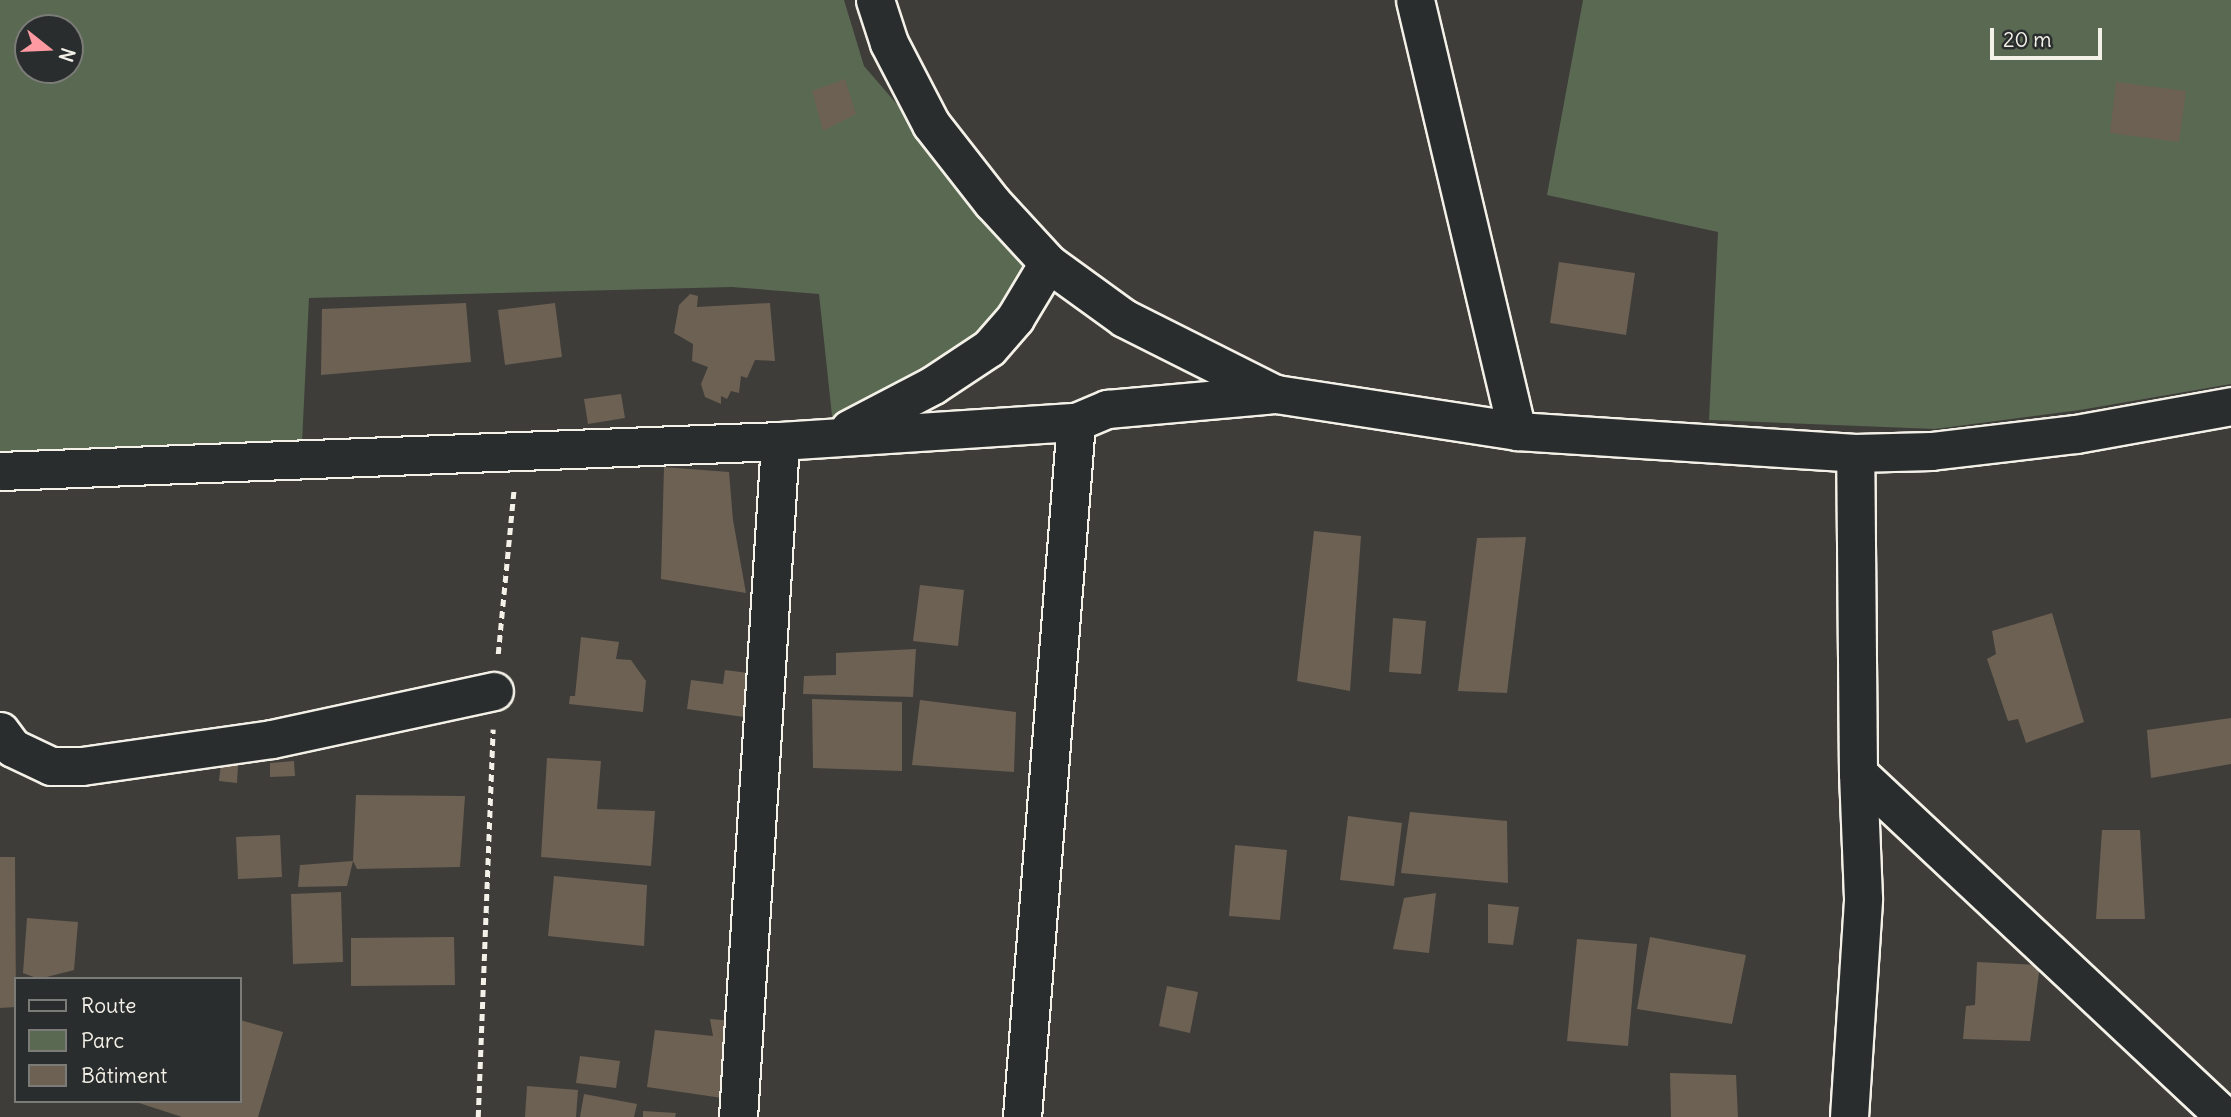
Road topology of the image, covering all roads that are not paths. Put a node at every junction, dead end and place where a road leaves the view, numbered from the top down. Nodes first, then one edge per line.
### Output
1 (875, 0) edge
2 (1415, 0) edge
3 (1048, 263) junction
4 (1276, 394) junction
5 (2231, 406) edge
6 (1076, 422) junction
7 (1517, 431) junction
8 (838, 435) junction
9 (780, 441) junction
10 (1855, 453) junction
11 (0, 471) edge
12 (494, 691) road end
13 (0, 731) edge
14 (1858, 773) junction
15 (738, 1117) edge
16 (1022, 1117) edge
17 (1849, 1117) edge
18 (2225, 1117) edge

1 - 3 street
2 - 7 street
3 - 4 street
3 - 8 street
4 - 6 street
4 - 7 street
5 - 10 street
6 - 8 street
6 - 16 street
7 - 10 street
8 - 9 street
9 - 11 street
9 - 15 street
10 - 14 street
12 - 13 street
14 - 17 street
14 - 18 street

